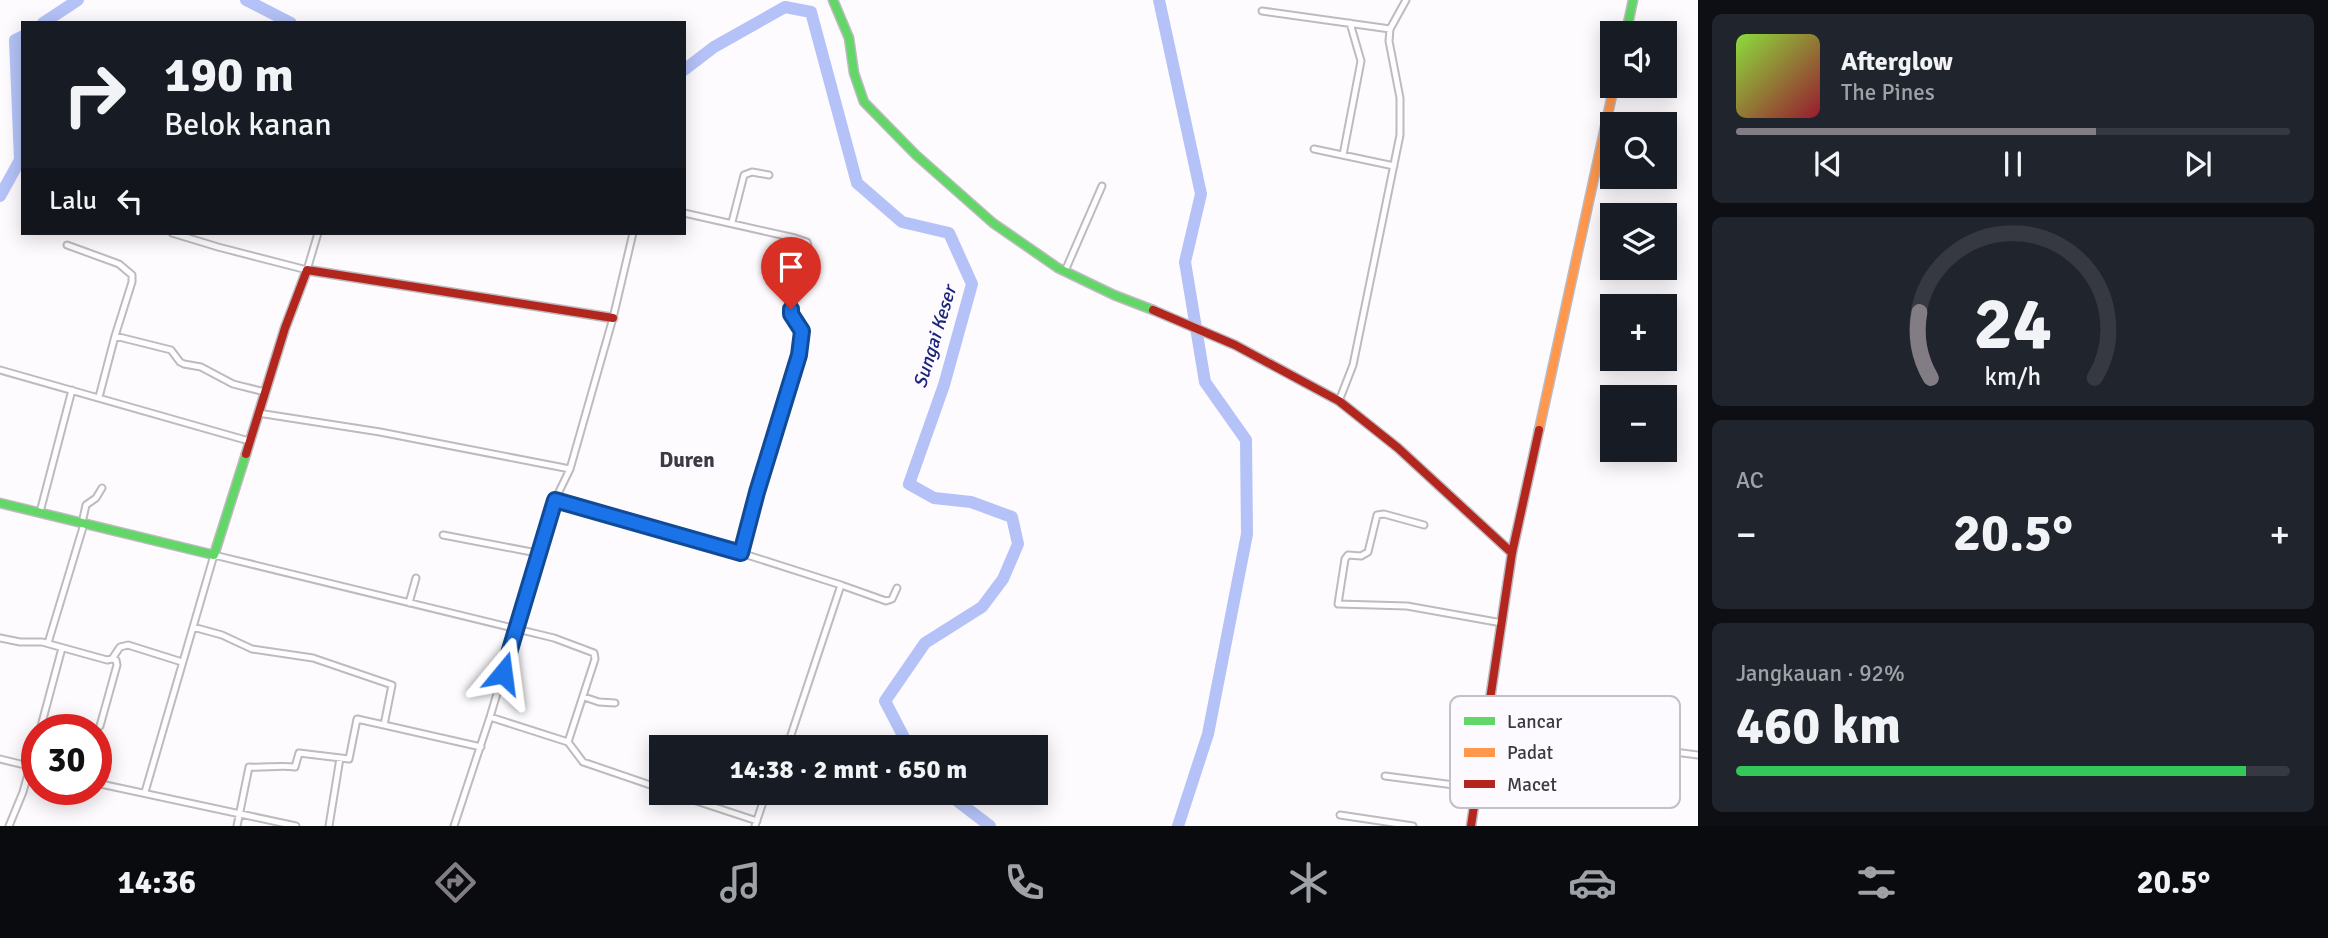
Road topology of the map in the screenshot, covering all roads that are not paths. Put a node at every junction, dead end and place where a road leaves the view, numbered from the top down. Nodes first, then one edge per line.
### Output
1 (833, 0) edge
2 (1406, 0) edge
3 (1633, 0) edge
4 (1262, 11) dead end
5 (1629, 21) edge
6 (1350, 23) junction
7 (1390, 29) junction
8 (1612, 98) edge
9 (1314, 149) dead end
10 (1343, 155) junction
11 (1394, 166) junction
12 (769, 175) dead end
13 (1102, 187) dead end
14 (686, 213) edge
15 (732, 222) junction
16 (179, 235) edge
17 (317, 235) edge
18 (633, 235) edge
19 (67, 245) dead end
20 (307, 270) junction
21 (1065, 271) junction
22 (613, 318) junction
23 (115, 336) junction
24 (0, 370) edge
25 (72, 390) junction
26 (265, 392) junction
27 (99, 397) junction
28 (1339, 401) junction
29 (258, 413) junction
30 (249, 441) junction
31 (570, 469) junction
32 (102, 488) dead end
33 (555, 500) junction
34 (0, 503) edge
35 (40, 512) junction
36 (83, 523) junction
37 (1424, 525) dead end
38 (443, 535) dead end
39 (537, 553) junction
40 (741, 553) junction
41 (1512, 553) junction
42 (214, 555) junction
43 (416, 578) dead end
44 (841, 585) junction
45 (897, 588) dead end
46 (409, 604) junction
47 (1502, 623) junction
48 (193, 627) junction
49 (516, 629) junction
50 (0, 638) edge
51 (48, 643) junction
52 (62, 648) junction
53 (112, 659) junction
54 (183, 662) junction
55 (1492, 696) edge
56 (584, 697) junction
57 (615, 703) dead end
58 (44, 714) edge
59 (103, 714) edge
60 (490, 717) junction
61 (384, 725) junction
62 (791, 735) edge
63 (568, 742) junction
64 (481, 747) junction
65 (1680, 753) edge
66 (1698, 755) edge
67 (340, 758) junction
68 (0, 759) edge
69 (21, 764) edge
70 (1385, 776) dead end
71 (649, 785) edge
72 (1450, 785) edge
73 (112, 786) edge
74 (145, 792) junction
75 (21, 797) edge
76 (706, 805) edge
77 (762, 805) edge
78 (1473, 808) edge
79 (240, 815) junction
80 (1340, 815) dead end
81 (756, 823) edge
82 (9, 826) edge
83 (237, 826) edge
84 (296, 826) edge
85 (329, 826) edge
86 (454, 826) edge
87 (1413, 826) edge
88 (1471, 826) edge

1 - 21 street
2 - 7 street
3 - 5 street
4 - 6 street
6 - 7 street
6 - 10 street
7 - 11 street
8 - 41 street
9 - 10 street
10 - 11 street
11 - 28 street
12 - 15 street
13 - 21 street
14 - 15 street
15 - 40 street
16 - 20 street
17 - 20 street
18 - 22 street
19 - 23 street
20 - 22 street
20 - 26 street
21 - 28 street
22 - 31 street
23 - 26 street
23 - 27 street
24 - 25 street
25 - 27 street
25 - 35 street
26 - 29 street
27 - 30 street
28 - 41 street
29 - 30 street
29 - 31 street
30 - 42 street
31 - 33 street
32 - 36 street
33 - 39 street
33 - 40 street
34 - 35 street
35 - 36 street
36 - 42 street
36 - 51 street
37 - 47 street
38 - 39 street
39 - 49 street
40 - 44 street
41 - 47 street
42 - 46 street
42 - 48 street
43 - 46 street
44 - 45 street
44 - 62 street
46 - 49 street
47 - 55 street
48 - 54 street
48 - 61 street
49 - 56 street
49 - 60 street
50 - 51 street
51 - 52 street
52 - 53 street
52 - 58 street
53 - 54 street
53 - 59 street
54 - 74 street
56 - 57 street
56 - 63 street
60 - 63 street
60 - 64 street
61 - 64 street
61 - 67 street
63 - 71 street
64 - 86 street
65 - 66 street
67 - 79 street
67 - 85 street
68 - 69 street
70 - 72 street
73 - 74 street
74 - 79 street
75 - 82 street
76 - 81 street
77 - 81 street
78 - 88 street
79 - 83 street
79 - 84 street
80 - 87 street

